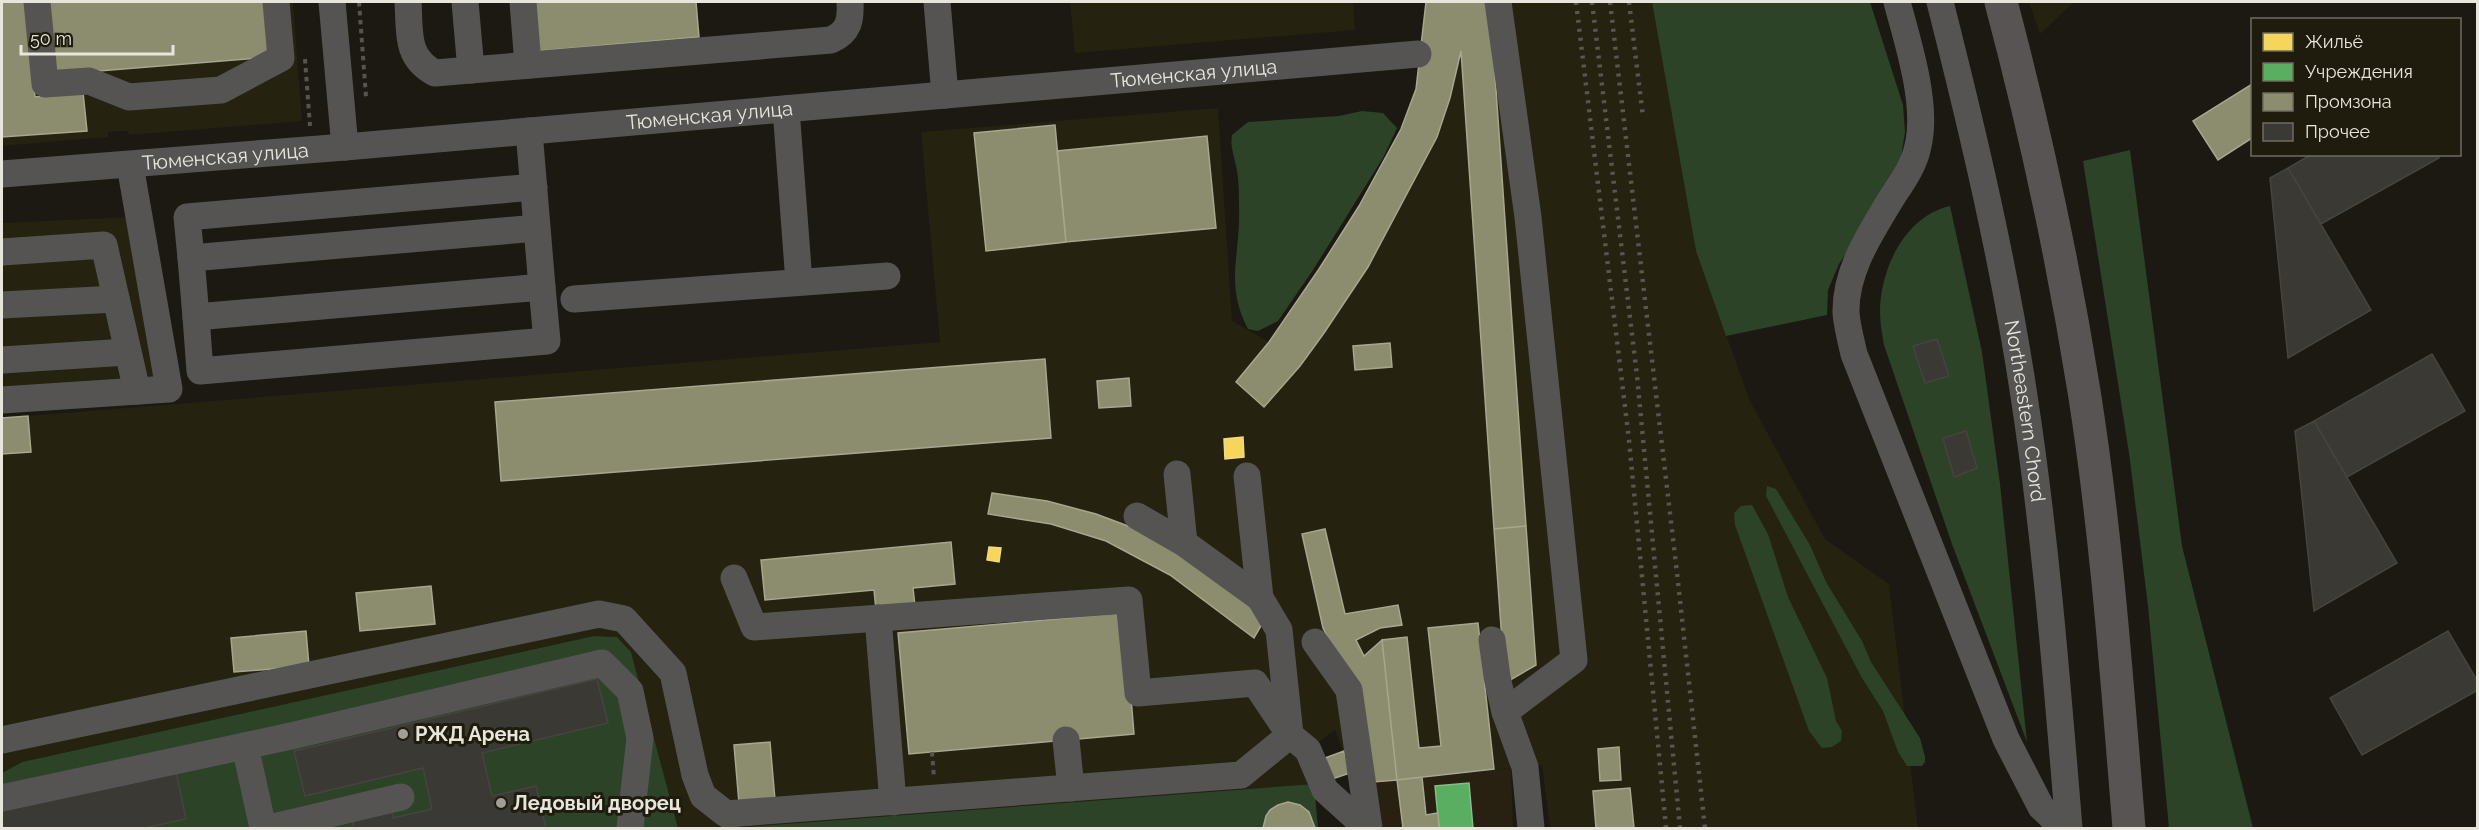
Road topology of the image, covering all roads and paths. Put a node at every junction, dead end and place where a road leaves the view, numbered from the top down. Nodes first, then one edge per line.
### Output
1 (37, 2) edge
2 (276, 2) edge
3 (332, 2) edge
4 (359, 2) edge
5 (408, 2) edge
6 (465, 2) edge
7 (523, 2) edge
8 (850, 2) edge
9 (937, 2) edge
10 (1498, 2) edge
11 (1897, 2) edge
12 (1940, 2) edge
13 (2001, 2) edge
14 (1418, 54) dead end
15 (528, 65) junction
16 (471, 70) junction
17 (945, 95) junction
18 (366, 100) dead end
19 (786, 109) junction
20 (529, 131) junction
21 (345, 147) junction
22 (130, 165) junction
23 (2, 174) edge
24 (534, 187) junction
25 (537, 228) junction
26 (2, 252) edge
27 (190, 258) junction
28 (887, 276) dead end
29 (799, 282) junction
30 (542, 287) junction
31 (116, 299) junction
32 (574, 299) dead end
33 (2, 305) edge
34 (196, 317) junction
35 (128, 352) junction
36 (2, 360) edge
37 (137, 391) junction
38 (2, 400) edge
39 (1178, 474) dead end
40 (1247, 476) dead end
41 (1137, 516) dead end
42 (1184, 543) junction
43 (734, 578) dead end
44 (1260, 598) junction
45 (878, 618) junction
46 (1492, 640) dead end
47 (1315, 642) dead end
48 (1505, 712) junction
49 (2120, 718) junction
50 (1290, 735) junction
51 (2, 740) edge
52 (1066, 740) dead end
53 (245, 746) junction
54 (1071, 788) junction
55 (401, 797) dead end
56 (2, 798) edge
57 (893, 802) junction
58 (263, 828) edge
59 (270, 828) edge
60 (630, 828) edge
61 (1368, 828) edge
62 (1531, 828) edge
63 (2063, 828) edge
64 (2069, 828) edge
65 (2129, 828) edge
66 (2145, 828) edge

1 - 2 street
3 - 21 street
4 - 18 path
5 - 16 street
6 - 16 street
7 - 15 street
8 - 15 street
9 - 17 street
10 - 48 street
11 - 63 street
12 - 64 street, Northeastern Chord
13 - 49 main road
14 - 17 street, Тюменская улица
15 - 16 street
17 - 19 street, Тюменская улица
19 - 20 street, Тюменская улица
19 - 29 street
20 - 21 street, Тюменская улица
20 - 24 street
21 - 22 street, Тюменская улица
22 - 23 street, Тюменская улица
22 - 37 street
24 - 25 street
24 - 27 street
25 - 27 street
25 - 30 street
26 - 31 street
27 - 34 street
28 - 29 street
29 - 32 street
30 - 34 street
30 - 34 street
31 - 33 street
31 - 35 street
35 - 36 street
35 - 37 street
37 - 38 street
39 - 42 street
40 - 44 street
41 - 42 street
42 - 44 street
43 - 45 street
44 - 50 street
45 - 50 street
45 - 57 street
46 - 48 street
47 - 61 street
48 - 62 street
49 - 65 main road
49 - 66 main road
50 - 54 street
50 - 61 street
51 - 57 street
52 - 54 street
53 - 56 street
53 - 58 street
53 - 60 street
54 - 57 street
55 - 59 street

